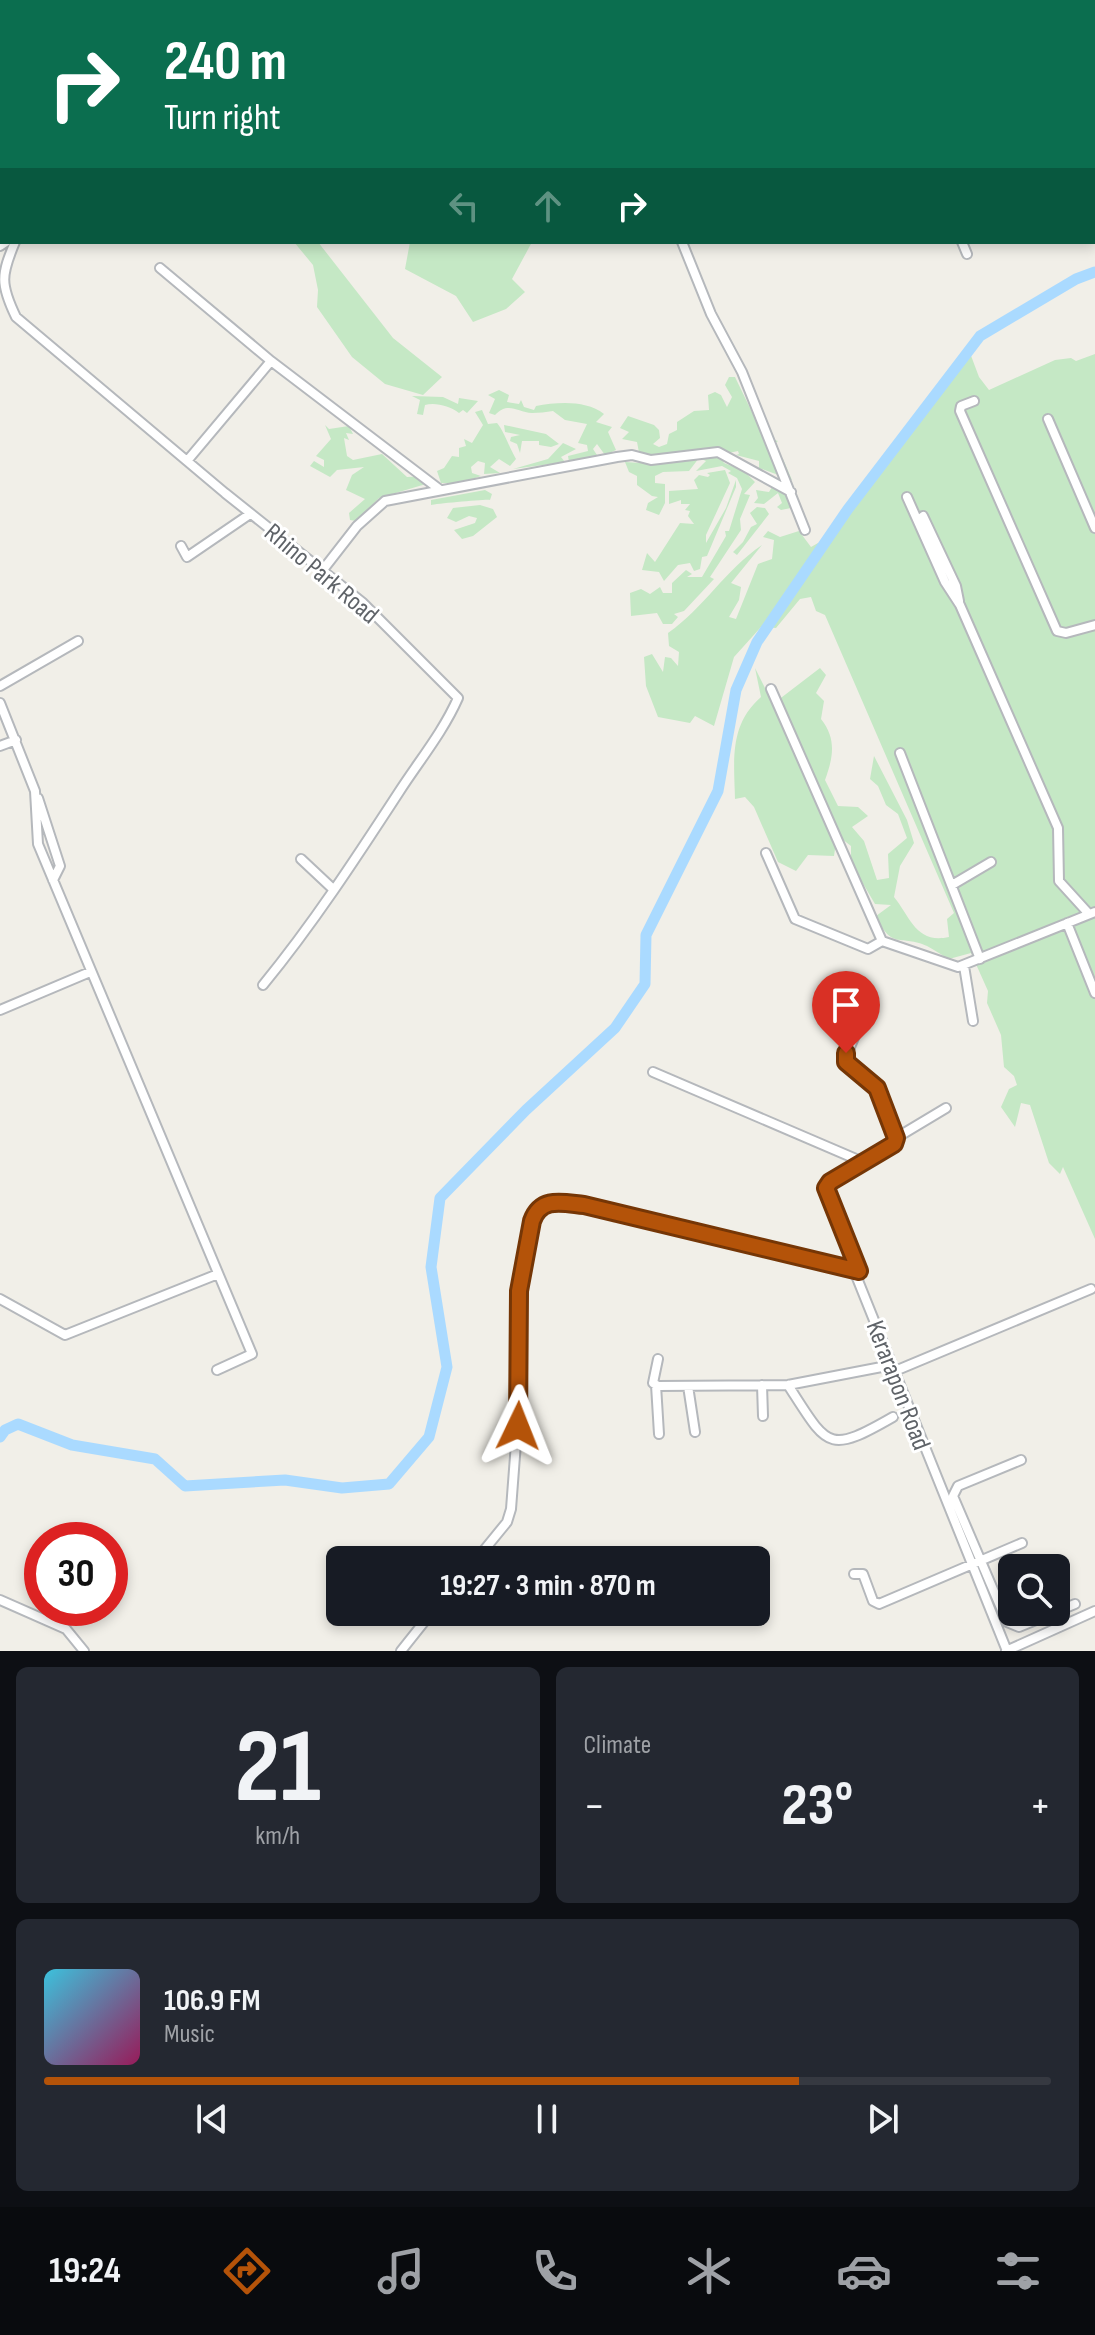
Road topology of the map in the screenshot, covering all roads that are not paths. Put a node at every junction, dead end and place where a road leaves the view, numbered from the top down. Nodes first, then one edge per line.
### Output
1 (14, 244) edge
2 (683, 244) edge
3 (963, 244) edge
4 (967, 254) dead end
5 (160, 268) dead end
6 (271, 361) junction
7 (974, 401) dead end
8 (1048, 419) dead end
9 (187, 461) junction
10 (439, 489) junction
11 (791, 492) junction
12 (907, 497) dead end
13 (250, 514) junction
14 (923, 516) dead end
15 (1095, 528) edge
16 (805, 530) dead end
17 (181, 546) dead end
18 (322, 571) junction
19 (960, 605) junction
20 (1095, 625) edge
21 (78, 641) dead end
22 (0, 686) edge
23 (771, 689) dead end
24 (0, 703) edge
25 (16, 740) junction
26 (0, 746) edge
27 (900, 753) dead end
28 (35, 791) junction
29 (766, 853) dead end
30 (301, 859) dead end
31 (991, 862) dead end
32 (53, 880) junction
33 (952, 885) junction
34 (333, 889) junction
35 (1092, 913) edge
36 (1067, 923) junction
37 (882, 941) junction
38 (980, 959) junction
39 (964, 966) junction
40 (90, 972) junction
41 (263, 985) dead end
42 (1095, 993) edge
43 (0, 1010) edge
44 (973, 1021) dead end
45 (856, 1033) dead end
46 (653, 1072) dead end
47 (946, 1108) dead end
48 (896, 1138) junction
49 (863, 1162) junction
50 (859, 1271) junction
51 (218, 1274) junction
52 (1091, 1289) dead end
53 (0, 1299) edge
54 (658, 1359) dead end
55 (893, 1368) junction
56 (217, 1370) dead end
57 (656, 1385) junction
58 (762, 1385) junction
59 (788, 1385) junction
60 (688, 1386) junction
61 (763, 1416) dead end
62 (893, 1417) dead end
63 (695, 1432) dead end
64 (659, 1434) dead end
65 (1021, 1460) dead end
66 (1022, 1543) dead end
67 (487, 1546) edge
68 (981, 1560) junction
69 (972, 1564) junction
70 (854, 1574) dead end
71 (0, 1600) edge
72 (1075, 1604) dead end
73 (1095, 1611) edge
74 (421, 1626) edge
75 (84, 1651) edge
76 (401, 1651) edge
77 (1006, 1651) edge

1 - 9 street, Rhino Park Road
2 - 11 street
3 - 4 street
5 - 6 street
6 - 9 street
6 - 10 street
7 - 20 street
8 - 15 street
9 - 13 street, Rhino Park Road
10 - 11 street
10 - 18 street
11 - 16 street
12 - 19 street
13 - 17 street
13 - 18 street, Rhino Park Road
14 - 19 street
18 - 34 street, Rhino Park Road
19 - 35 street
21 - 22 street
23 - 37 street
24 - 25 street
25 - 26 street
25 - 28 street
27 - 33 street
28 - 32 street
28 - 32 street
29 - 37 street
30 - 34 street
31 - 33 street
32 - 40 street
33 - 38 street
34 - 41 street, Rhino Park Road
35 - 36 street
36 - 38 street
36 - 42 street
37 - 39 street
38 - 39 street
39 - 44 street
40 - 43 street
40 - 51 street
45 - 48 street
46 - 49 street
47 - 48 street
48 - 49 street
49 - 50 street, Kerarapon Road
50 - 55 street, Kerarapon Road
50 - 67 street
51 - 53 street
51 - 56 street
52 - 55 street
54 - 57 street
55 - 59 street
55 - 69 street, Kerarapon Road
57 - 60 street
57 - 64 street
58 - 59 street
58 - 60 street
58 - 61 street
59 - 62 street
60 - 63 street
65 - 68 street
66 - 68 street
68 - 69 street
68 - 72 street
69 - 70 street
69 - 77 street, Kerarapon Road
71 - 75 street
73 - 77 street, Kerarapon Road
74 - 76 street

